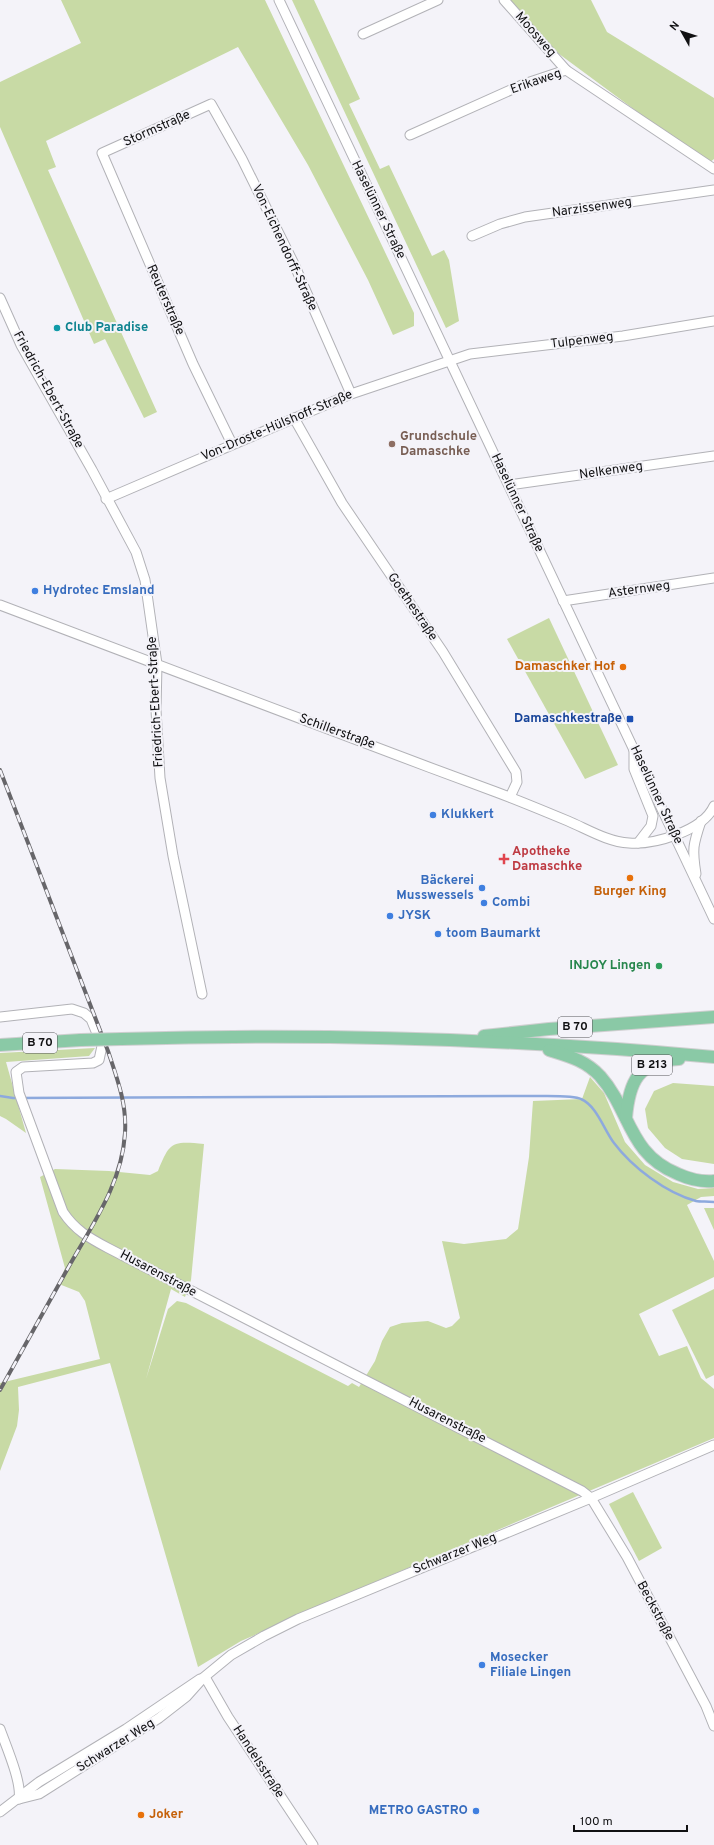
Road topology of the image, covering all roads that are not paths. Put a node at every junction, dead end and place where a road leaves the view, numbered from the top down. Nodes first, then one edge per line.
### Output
1 (279, 0) edge
2 (438, 0) edge
3 (504, 0) edge
4 (363, 34) dead end
5 (566, 70) junction
6 (211, 104) joint
7 (410, 135) dead end
8 (102, 153) joint
9 (714, 169) edge
10 (714, 190) edge
11 (472, 236) dead end
12 (0, 298) edge
13 (714, 321) edge
14 (450, 360) junction
15 (351, 394) junction
16 (294, 418) junction
17 (232, 444) junction
18 (714, 456) edge
19 (509, 486) junction
20 (106, 499) junction
21 (714, 578) edge
22 (563, 601) junction
23 (0, 605) edge
24 (157, 664) junction
25 (634, 748) junction
26 (510, 797) junction
27 (714, 806) edge
28 (701, 821) junction
29 (675, 835) junction
30 (638, 843) junction
31 (698, 884) junction
32 (714, 919) edge
33 (202, 994) dead end
34 (0, 1017) edge
35 (714, 1017) edge
36 (437, 1040) junction
37 (529, 1043) junction
38 (0, 1045) edge
39 (714, 1057) edge
40 (626, 1118) junction
41 (714, 1181) edge
42 (714, 1445) edge
43 (591, 1498) junction
44 (204, 1677) junction
45 (714, 1726) edge
46 (0, 1729) edge
47 (19, 1799) junction
48 (0, 1812) edge
49 (313, 1845) edge

1 - 14 street, Haselünner Straße
2 - 4 street
3 - 5 street, Moosweg
5 - 7 street, Erikaweg
5 - 9 street, Erikaweg
6 - 8 street, Stormstraße
6 - 15 street, Von-Eichendorff-Straße
8 - 17 street, Reuterstraße
10 - 11 street, Narzissenweg
12 - 20 street, Friedrich-Ebert-Straße
13 - 14 street, Tulpenweg
14 - 15 street, Von-Droste-Hülshoff-Straße
14 - 19 street, Haselünner Straße
15 - 16 street, Von-Droste-Hülshoff-Straße
16 - 17 street, Von-Droste-Hülshoff-Straße
16 - 26 street, Goethestraße
17 - 20 street, Von-Droste-Hülshoff-Straße
18 - 19 street, Nelkenweg
19 - 22 street, Haselünner Straße
20 - 24 street, Friedrich-Ebert-Straße
21 - 22 street, Asternweg
22 - 25 street, Haselünner Straße
23 - 24 street, Schillerstraße
24 - 26 street, Schillerstraße
24 - 33 street, Friedrich-Ebert-Straße
25 - 29 street, Haselünner Straße
25 - 30 street
26 - 30 street, Schillerstraße
27 - 28 street
28 - 29 street
28 - 31 street
29 - 30 street, Schillerstraße
29 - 31 street, Haselünner Straße
31 - 32 street, Haselünner Straße
34 - 43 street, Husarenstraße
35 - 36 main road, B 70
36 - 37 main road, B 70
36 - 38 main road, B 70, bridge
37 - 39 main road, B 70
37 - 40 main road
39 - 40 main road, B 213
40 - 41 main road
42 - 43 street, Schwarzer Weg
43 - 44 street, Schwarzer Weg
43 - 45 street, Beckstraße
44 - 47 street, Schwarzer Weg
44 - 49 street, Handelsstraße
46 - 47 street
47 - 48 street, Schwarzer Weg

